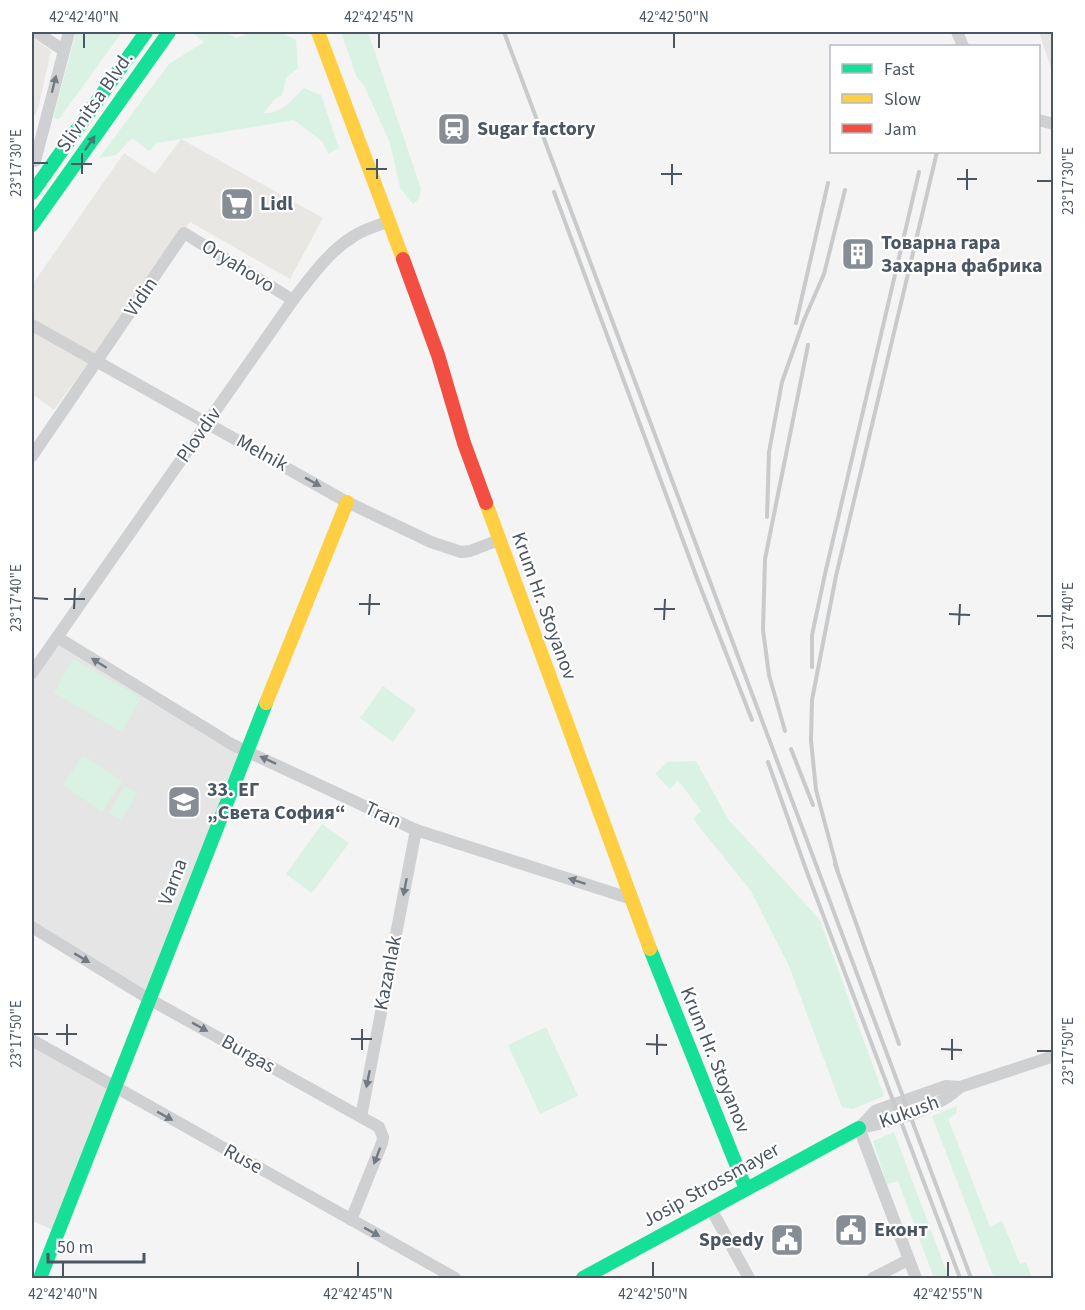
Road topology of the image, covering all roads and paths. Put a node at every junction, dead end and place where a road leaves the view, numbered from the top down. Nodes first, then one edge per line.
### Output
1 (36, 32) edge
2 (69, 32) edge
3 (146, 32) edge
4 (169, 32) edge
5 (318, 32) edge
6 (63, 50) junction
7 (76, 132) junction
8 (33, 163) edge
9 (32, 193) edge
10 (389, 221) junction
11 (32, 225) edge
12 (184, 233) joint
13 (293, 300) junction
14 (32, 326) edge
15 (97, 361) junction
16 (207, 422) junction
17 (32, 456) edge
18 (347, 502) junction
19 (499, 540) junction
20 (57, 637) junction
21 (32, 673) edge
22 (246, 751) junction
23 (416, 830) junction
24 (632, 899) junction
25 (32, 927) edge
26 (149, 999) junction
27 (32, 1040) edge
28 (1053, 1056) edge
29 (114, 1087) junction
30 (361, 1117) junction
31 (859, 1128) junction
32 (746, 1189) junction
33 (711, 1209) junction
34 (351, 1220) junction
35 (908, 1260) junction
36 (608, 1273) edge
37 (40, 1278) edge
38 (455, 1278) edge
39 (583, 1278) edge
40 (749, 1278) edge
41 (873, 1278) edge
42 (916, 1278) edge

1 - 6 street
2 - 6 street
3 - 7 street, Slivnitsa Blvd.
11 -> 4 street, Slivnitsa Blvd.
5 - 10 street, Krum Hr. Stoyanov
8 -> 6 street
7 - 8 street, Slivnitsa Blvd.
7 - 9 street, Slivnitsa Blvd.
10 - 13 street, Plovdiv
10 - 19 street, Krum Hr. Stoyanov
12 - 13 street, Oryahovo
12 - 15 street, Vidin
13 - 16 street, Plovdiv
14 - 15 street, Melnik
15 - 16 street, Melnik
15 - 17 street, Vidin
16 -> 18 street, Melnik
16 - 20 street, Plovdiv
18 - 19 street, Melnik
18 - 22 street, Varna
19 - 24 street, Krum Hr. Stoyanov
20 - 21 street, Plovdiv
22 -> 20 street, Tran
23 -> 22 street, Tran
22 - 26 street, Varna
24 -> 23 street, Tran
23 -> 30 street, Kazanlak
24 - 32 street, Krum Hr. Stoyanov
25 -> 26 street, Burgas
26 - 29 street, Varna
26 -> 30 street, Burgas
27 - 29 street, Ruse
28 - 31 street, Kukush
29 -> 34 street, Ruse
29 - 37 street, Varna
30 -> 34 street, Burgas
31 - 32 street, Josip Strossmayer
31 - 35 street
32 - 33 street, Josip Strossmayer
33 - 36 street, Josip Strossmayer
33 - 40 street
34 -> 38 street, Ruse
35 - 41 street
35 - 42 street
36 - 39 street, Josip Strossmayer

